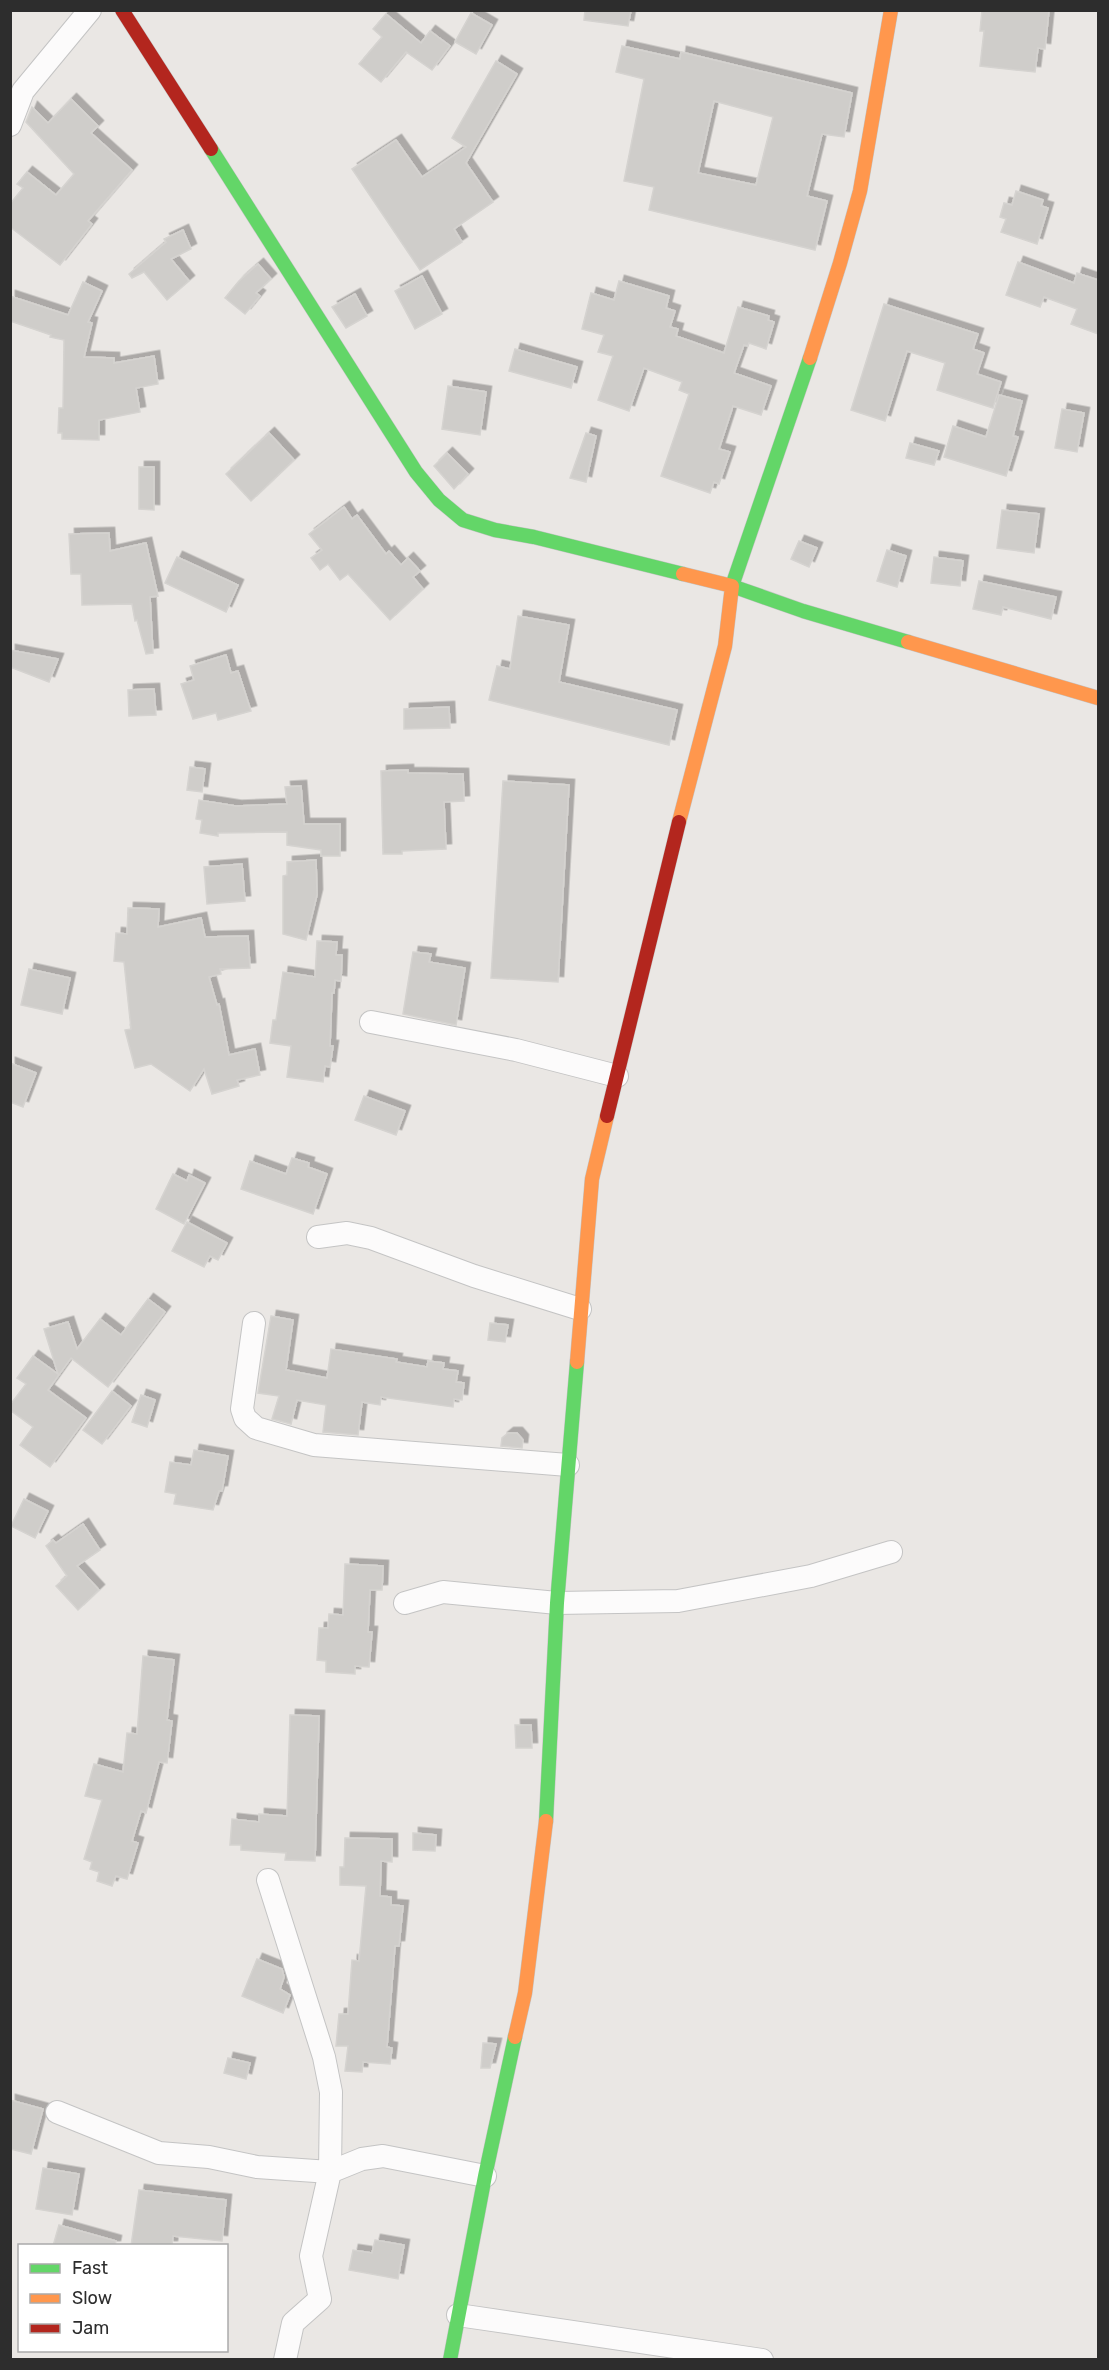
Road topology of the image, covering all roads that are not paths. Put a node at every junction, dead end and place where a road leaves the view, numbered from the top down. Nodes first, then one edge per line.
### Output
1 (90, 10) edge
2 (122, 10) edge
3 (891, 10) edge
4 (10, 125) edge
5 (732, 586) junction
6 (1098, 698) edge
7 (371, 1022) dead end
8 (617, 1076) junction
9 (318, 1237) dead end
10 (580, 1309) junction
11 (254, 1323) dead end
12 (568, 1465) junction
13 (891, 1552) dead end
14 (405, 1603) dead end
15 (557, 1603) junction
16 (268, 1880) dead end
17 (57, 2112) dead end
18 (330, 2172) junction
19 (485, 2176) junction
20 (458, 2315) junction
21 (285, 2360) edge
22 (450, 2360) edge
23 (762, 2360) edge

1 - 4 street
2 - 5 street
3 - 5 street
5 - 6 street
5 - 8 street
7 - 8 street
8 - 10 street
9 - 10 street
10 - 12 street
11 - 12 street
12 - 15 street
13 - 15 street
14 - 15 street
15 - 19 street
16 - 18 street
17 - 18 street
18 - 19 street
18 - 21 street
19 - 20 street
20 - 22 street
20 - 23 street

